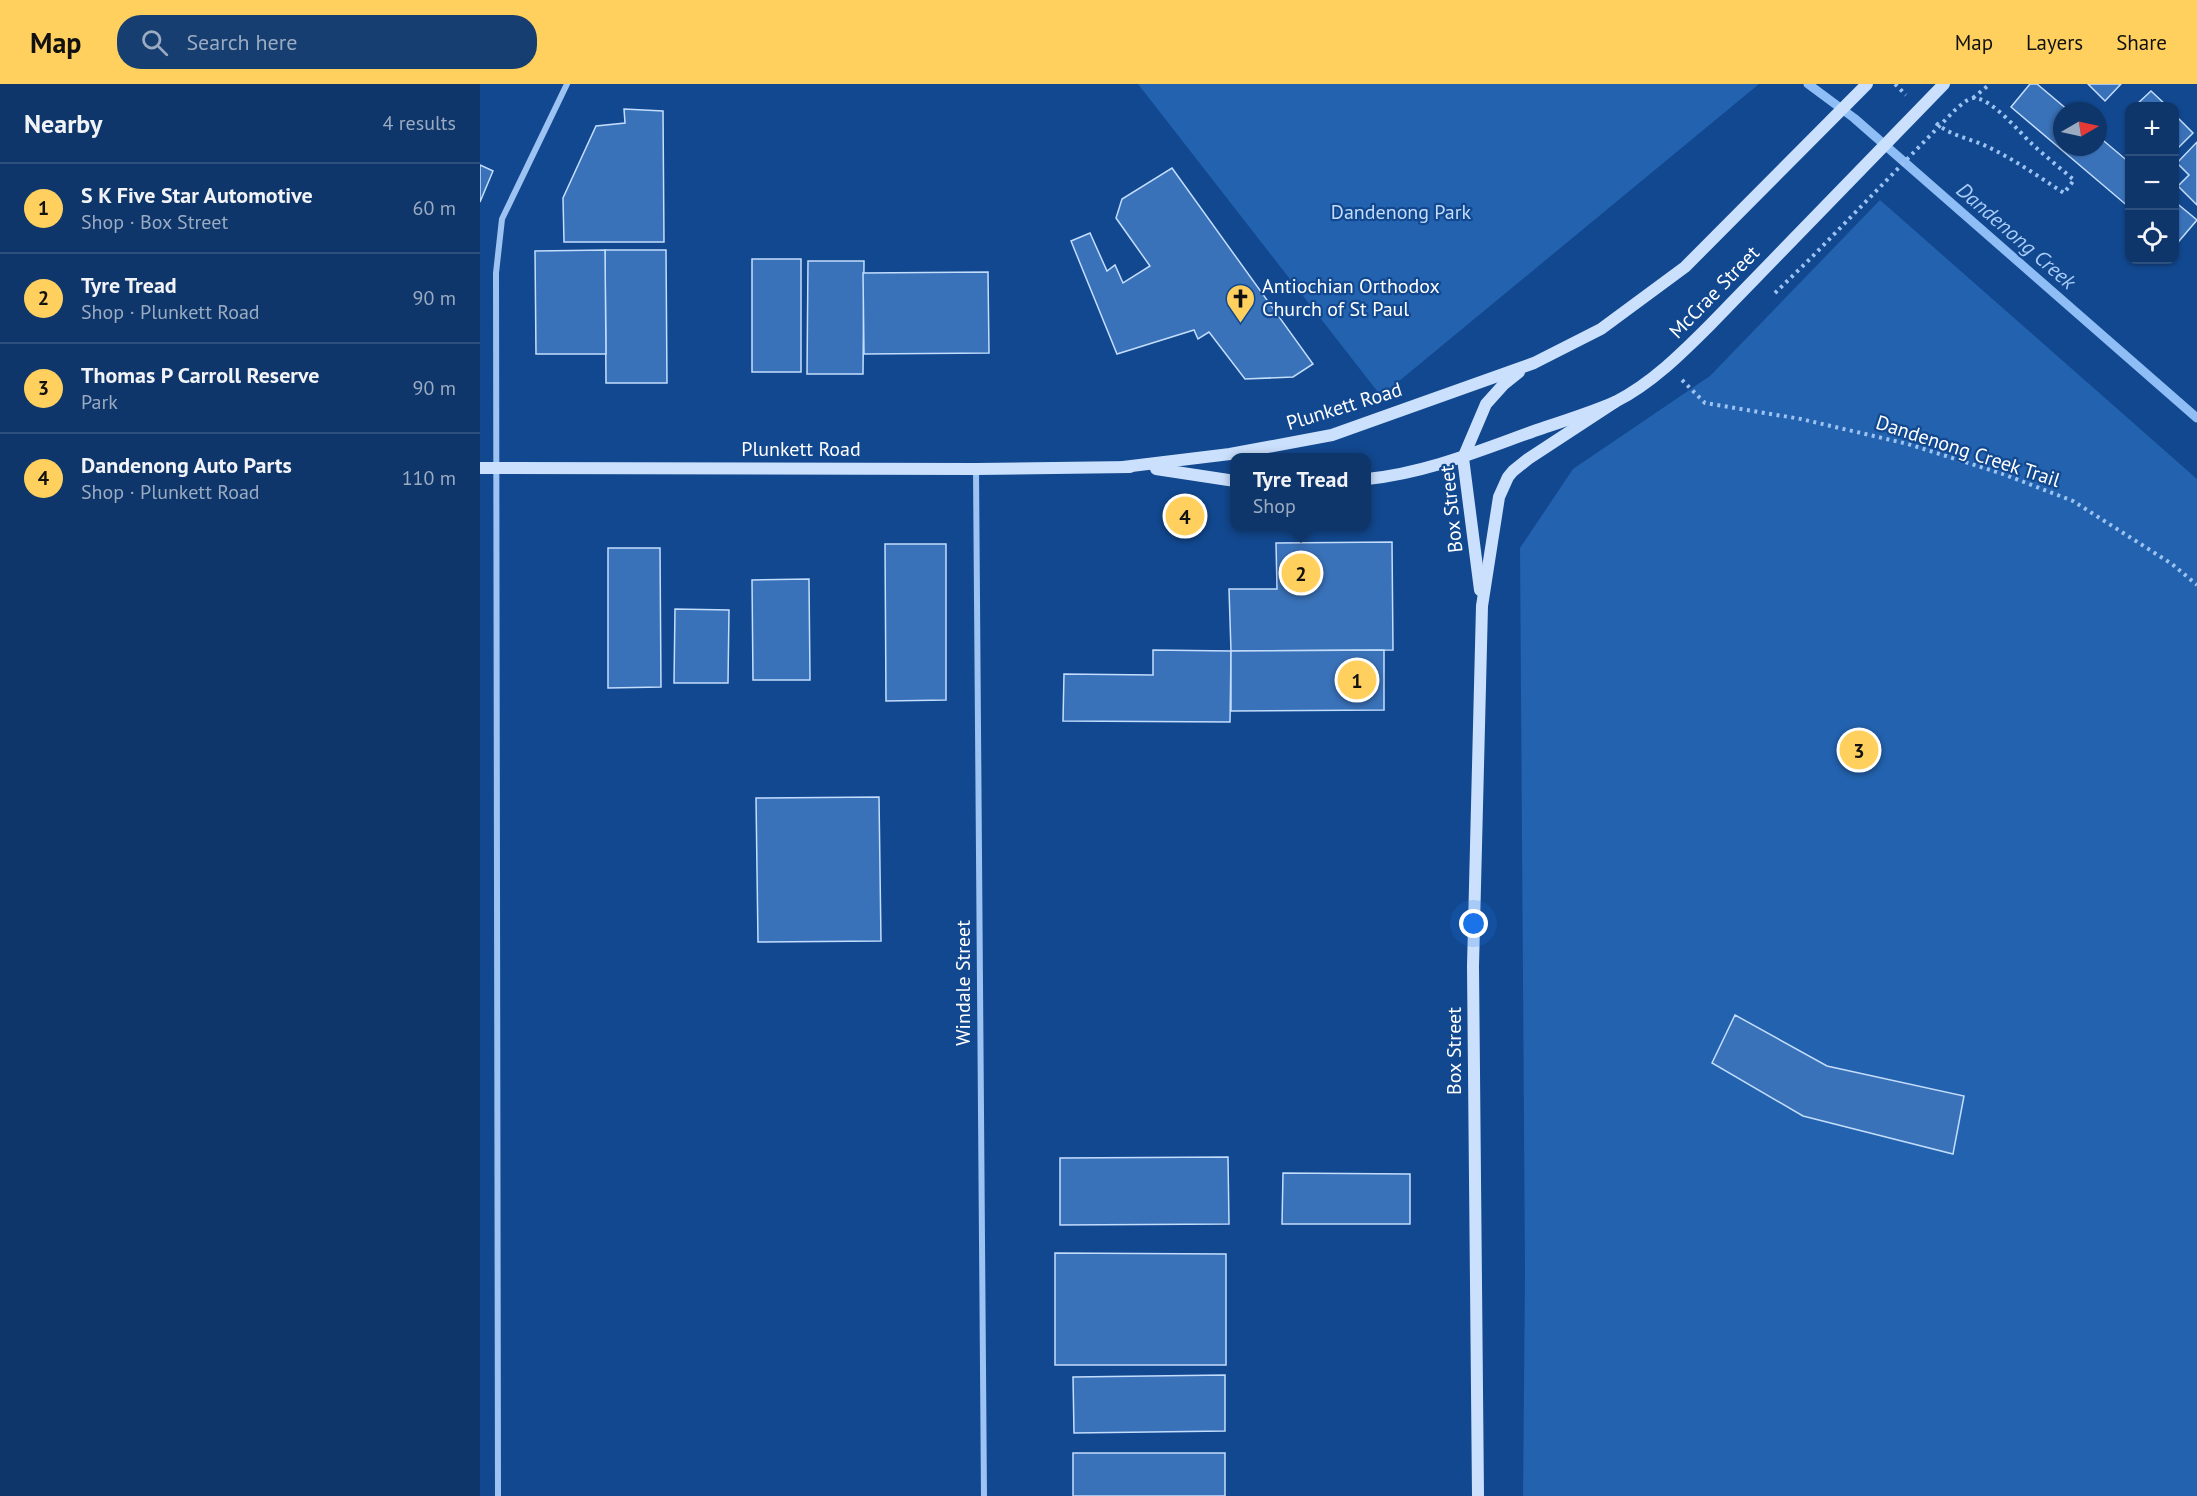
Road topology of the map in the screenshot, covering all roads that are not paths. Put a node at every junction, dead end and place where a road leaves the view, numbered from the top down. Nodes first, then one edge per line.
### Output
1 (567, 84) edge
2 (1868, 84) edge
3 (1944, 84) edge
4 (1534, 363) junction
5 (1615, 402) junction
6 (1235, 453) edge
7 (1230, 454) edge
8 (1463, 458) junction
9 (1123, 467) junction
10 (480, 468) edge
11 (496, 468) junction
12 (976, 469) junction
13 (1371, 479) edge
14 (1230, 480) edge
15 (1482, 606) junction
16 (498, 1496) edge
17 (984, 1496) edge
18 (1478, 1496) edge

1 - 11 street
2 - 4 main road, McCrae Street
3 - 5 main road, McCrae Street
4 - 6 main road, Plunkett Road
4 - 8 main road, Box Street
5 - 8 main road, McCrae Street
5 - 15 main road, Box Street
7 - 9 main road, Plunkett Road
8 - 13 main road
8 - 15 main road, Box Street
9 - 12 main road, Plunkett Road
9 - 14 main road, Plunkett Road
10 - 11 main road, Plunkett Road
11 - 12 main road, Plunkett Road
11 - 16 street
12 - 17 street, Windale Street
15 - 18 main road, Box Street

